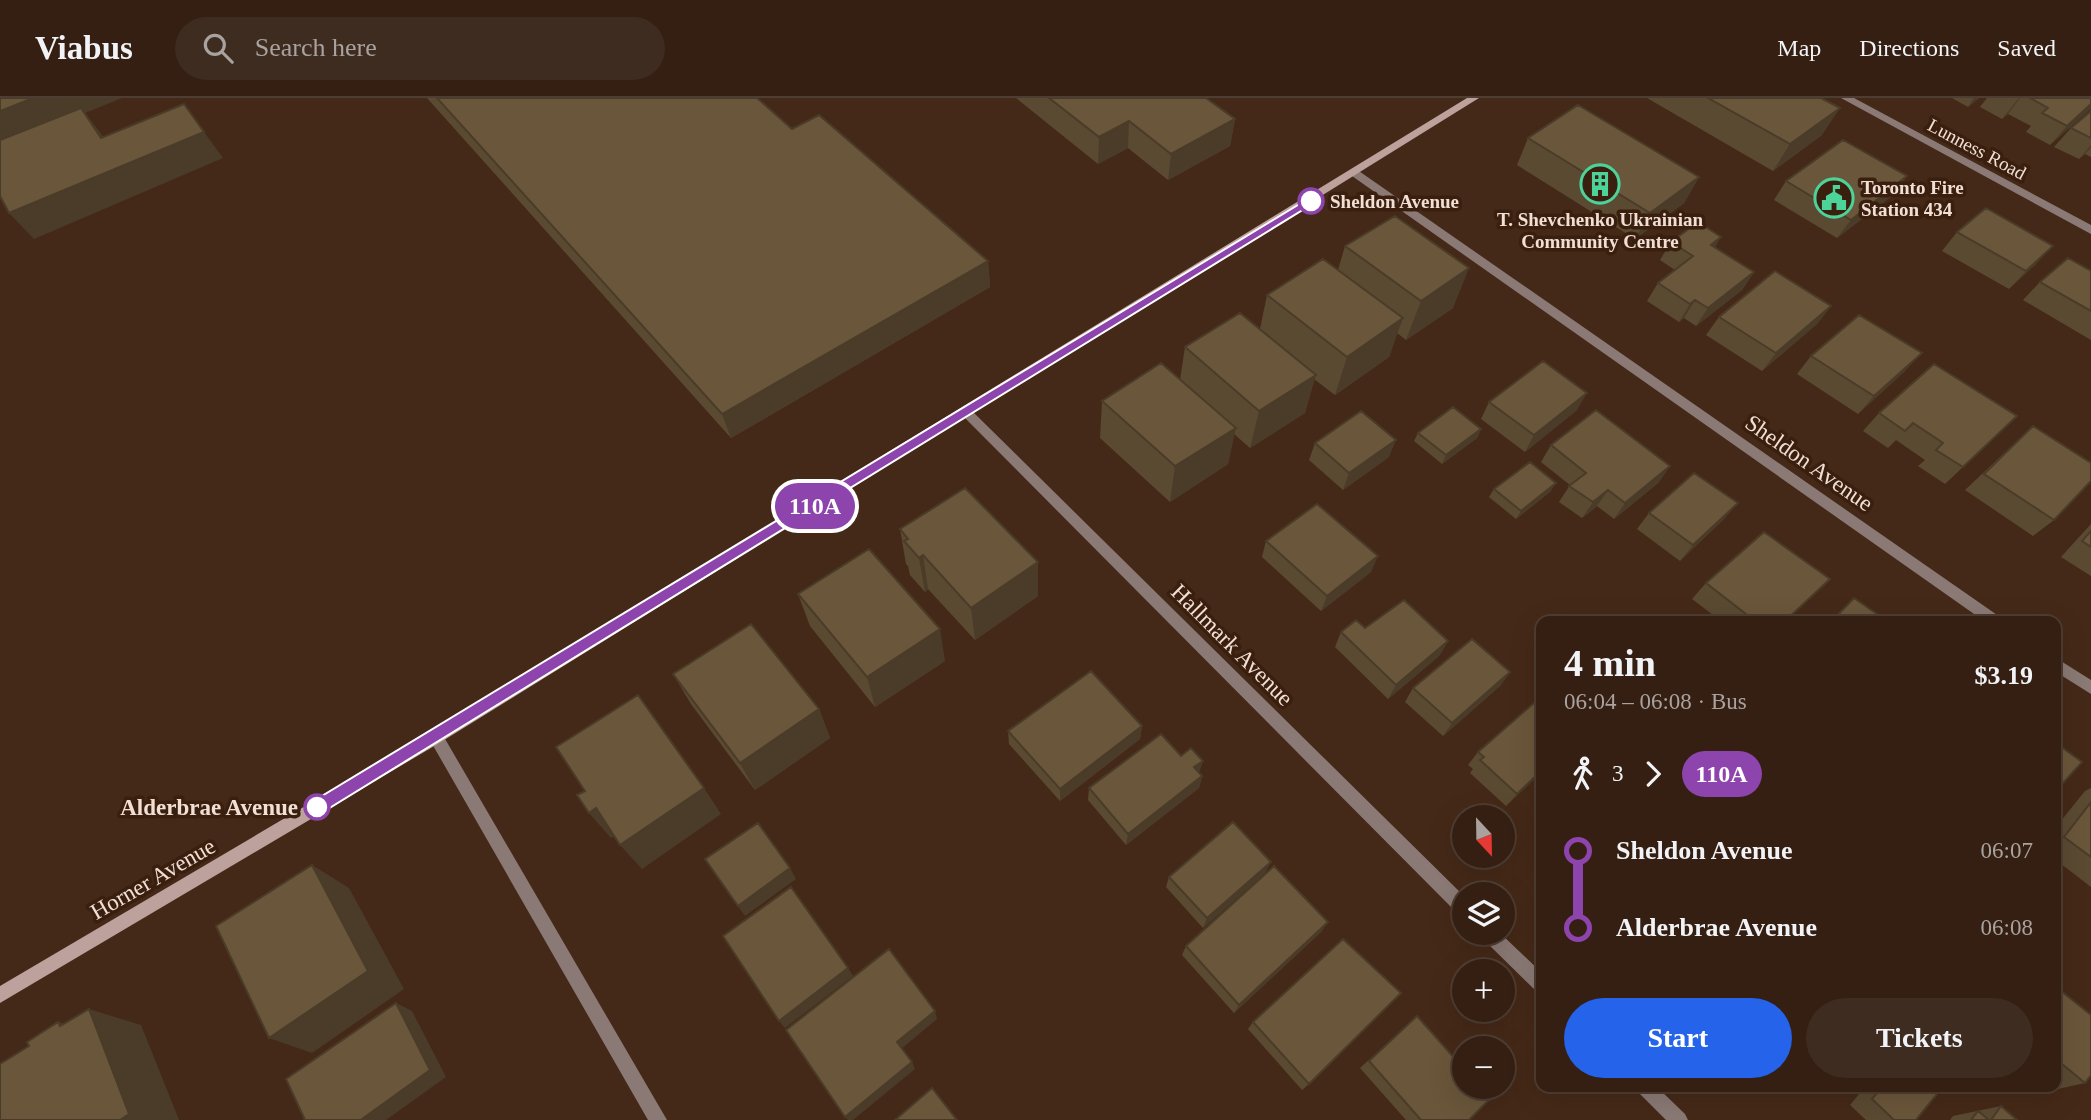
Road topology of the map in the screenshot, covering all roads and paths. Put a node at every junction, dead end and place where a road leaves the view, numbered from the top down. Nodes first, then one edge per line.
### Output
1 (1474, 98) edge
2 (1846, 98) edge
3 (1356, 173) junction
4 (2091, 230) edge
5 (967, 413) junction
6 (1989, 616) edge
7 (2061, 667) edge
8 (2091, 688) edge
9 (436, 737) junction
10 (1452, 896) edge
11 (1501, 945) edge
12 (1536, 979) edge
13 (0, 995) edge
14 (1650, 1092) edge
15 (658, 1120) edge
16 (1679, 1120) edge

1 - 3 main road, Horner Avenue
2 - 4 street, Lunness Road
3 - 5 main road, Horner Avenue
3 - 6 street, Sheldon Avenue
5 - 9 main road, Horner Avenue
5 - 10 street, Hallmark Avenue
7 - 8 street
9 - 13 main road, Horner Avenue
9 - 15 street
11 - 12 street
14 - 16 street

